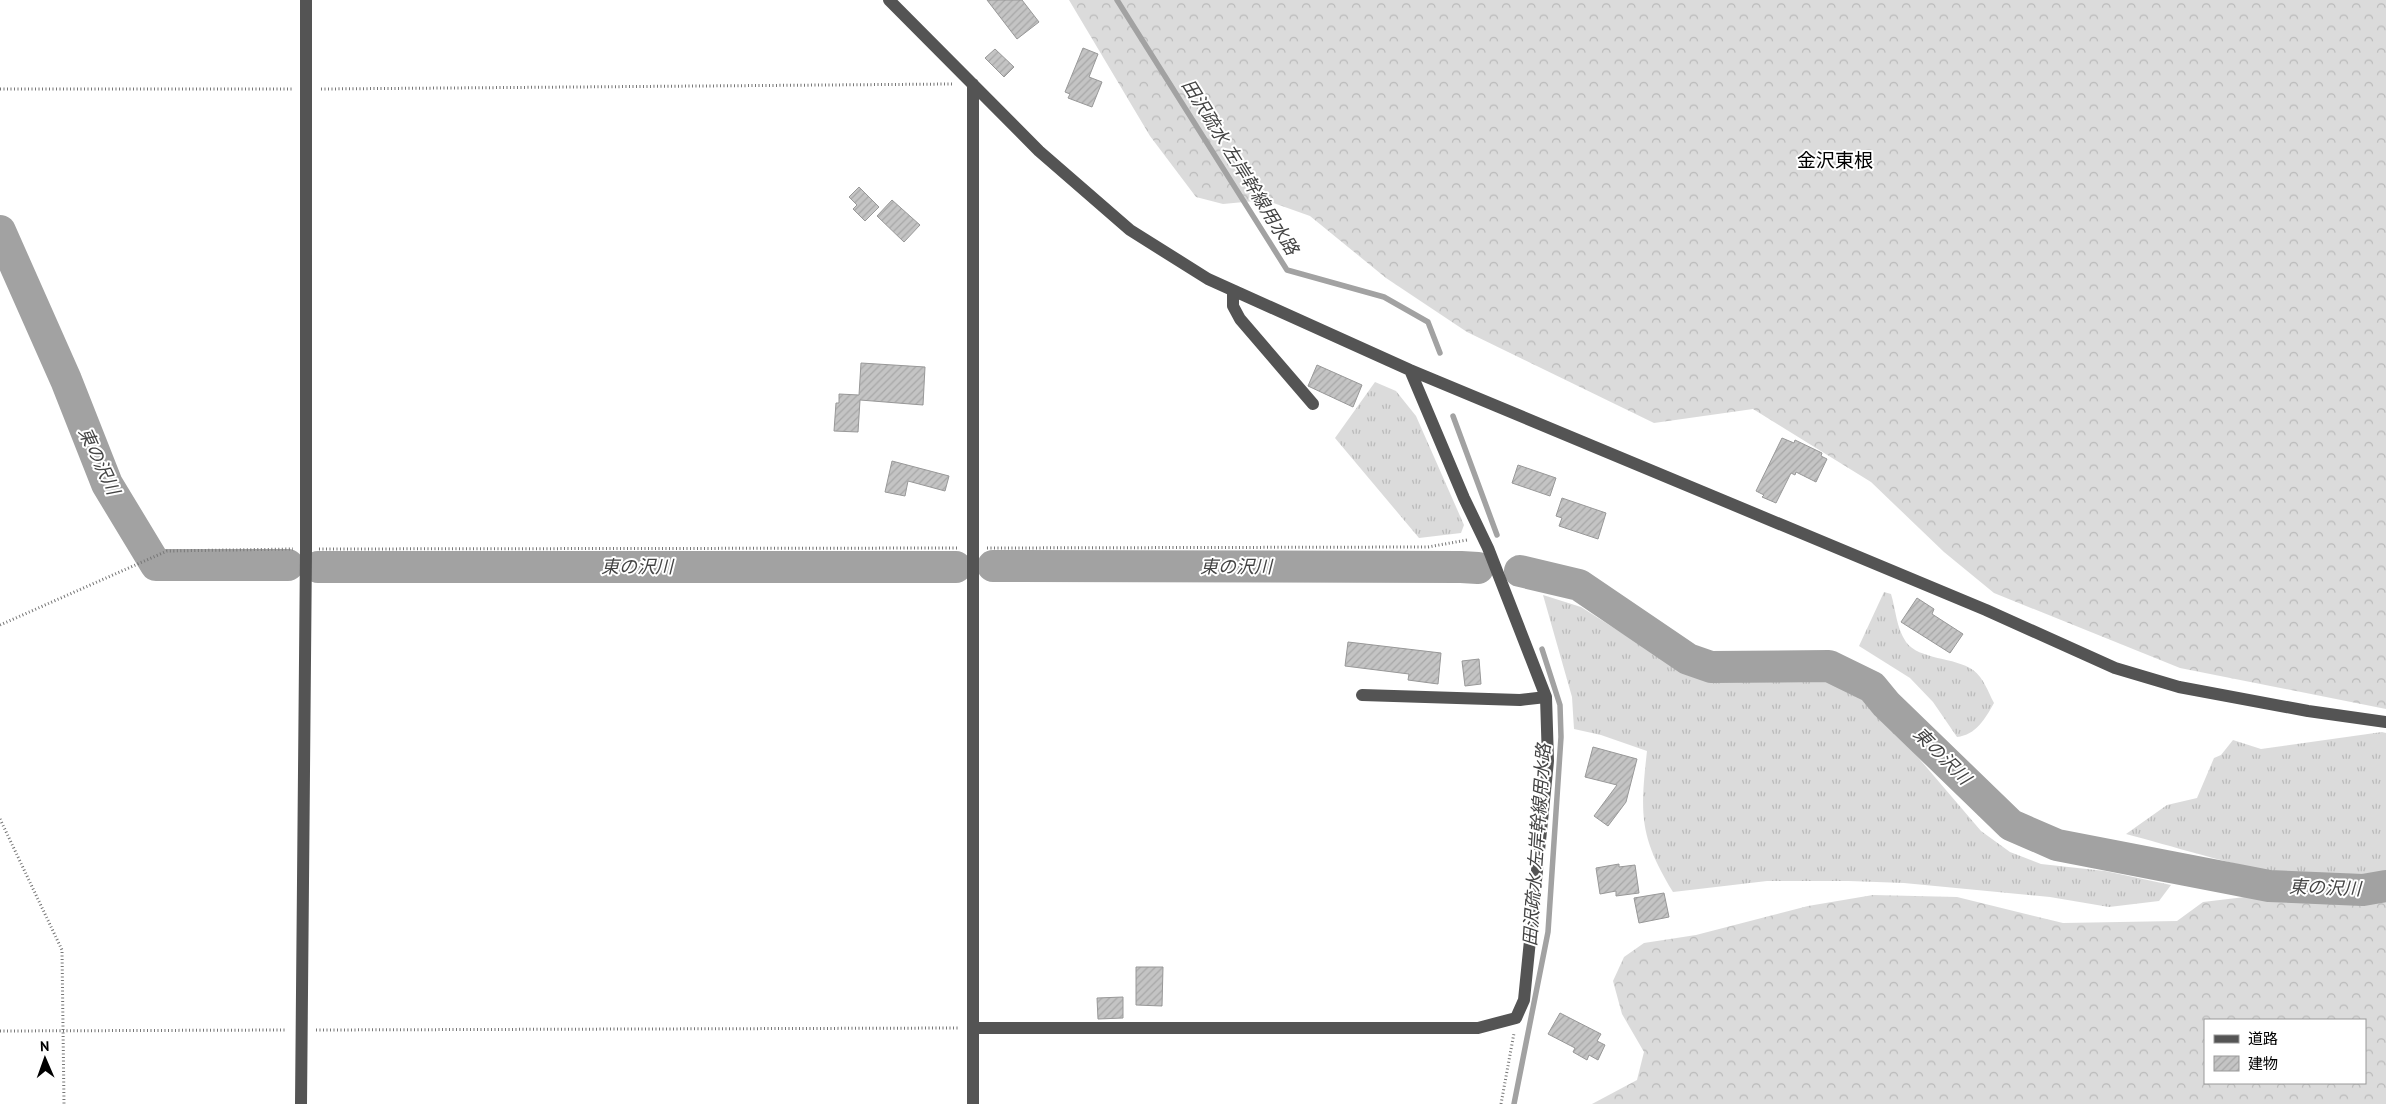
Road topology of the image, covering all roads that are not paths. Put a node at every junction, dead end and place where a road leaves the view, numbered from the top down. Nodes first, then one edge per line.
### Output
1 (306, 0) edge
2 (888, 0) edge
3 (973, 84) junction
4 (1233, 290) junction
5 (1410, 370) junction
6 (1313, 404) dead end
7 (1362, 695) dead end
8 (1546, 698) junction
9 (2386, 722) edge
10 (972, 1028) junction
11 (301, 1104) edge
12 (973, 1104) edge

1 - 11 street
2 - 3 street
3 - 4 street
3 - 10 street
4 - 5 street
4 - 6 street
5 - 8 street
5 - 9 street
7 - 8 street
8 - 10 street
10 - 12 street

